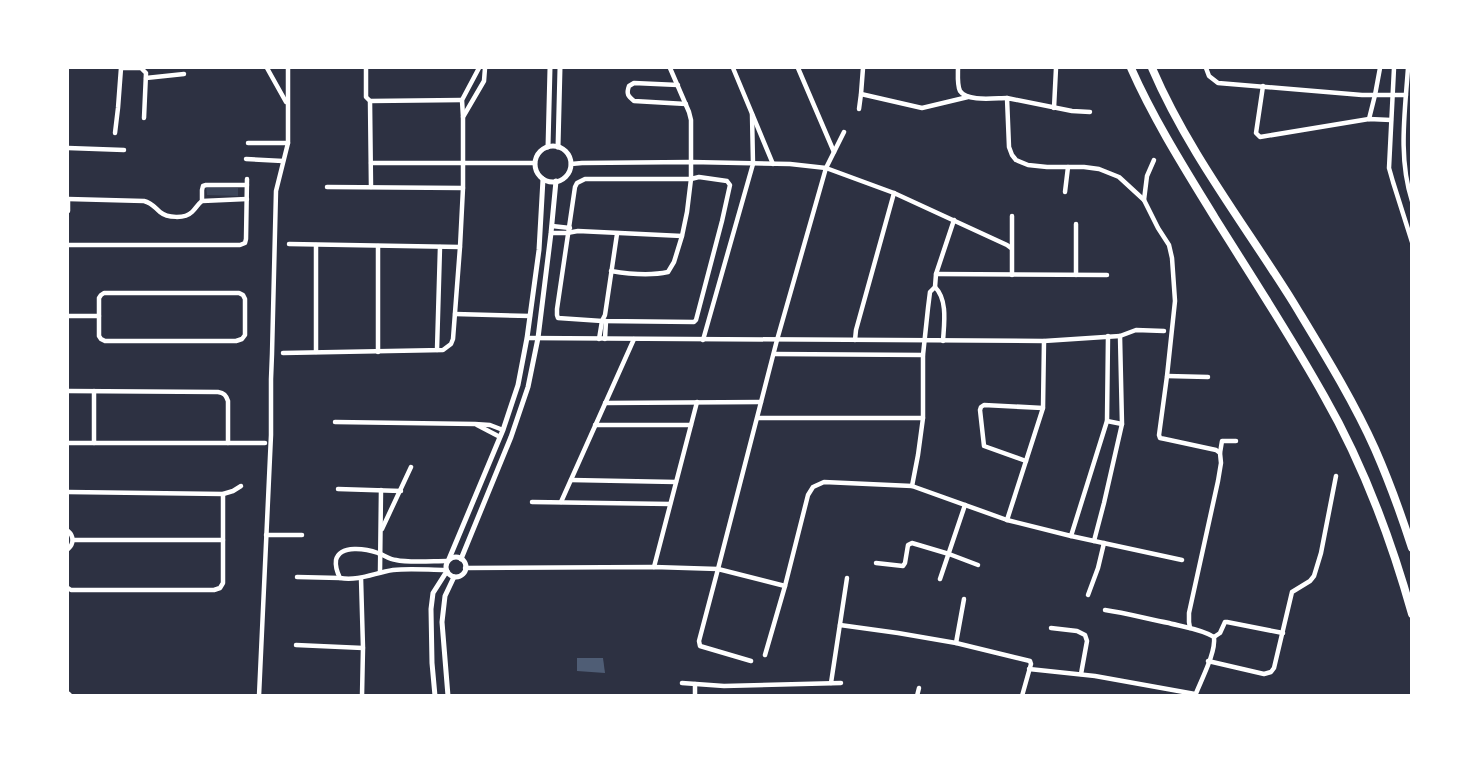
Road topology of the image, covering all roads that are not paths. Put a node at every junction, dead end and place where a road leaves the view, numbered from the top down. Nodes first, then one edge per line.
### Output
1 (121, 68) edge
2 (267, 68) edge
3 (288, 68) edge
4 (366, 68) edge
5 (479, 68) edge
6 (485, 68) edge
7 (550, 68) edge
8 (560, 68) edge
9 (670, 68) edge
10 (734, 68) edge
11 (798, 68) edge
12 (863, 68) edge
13 (958, 68) edge
14 (1056, 68) edge
15 (1131, 68) edge
16 (1152, 68) edge
17 (1206, 68) edge
18 (1380, 68) edge
19 (1394, 68) edge
20 (1408, 68) edge
21 (183, 74) dead end
22 (146, 78) junction
23 (678, 85) junction
24 (1263, 86) junction
25 (861, 94) junction
26 (1375, 95) junction
27 (1393, 95) junction
28 (1406, 95) junction
29 (968, 97) junction
30 (1007, 98) junction
31 (462, 100) junction
32 (370, 101) junction
33 (686, 104) junction
34 (287, 105) junction
35 (867, 107) dead end
36 (1054, 108) junction
37 (1089, 112) dead end
38 (1405, 113) junction
39 (1412, 113) edge
40 (752, 114) junction
41 (463, 117) junction
42 (144, 118) dead end
43 (1369, 119) junction
44 (1391, 120) junction
45 (844, 132) dead end
46 (115, 134) dead end
47 (248, 143) dead end
48 (288, 143) junction
49 (548, 147) junction
50 (558, 147) junction
51 (68, 148) edge
52 (124, 150) dead end
53 (834, 152) junction
54 (246, 159) dead end
55 (1154, 160) dead end
56 (283, 161) junction
57 (691, 162) junction
58 (371, 163) junction
59 (535, 163) junction
60 (464, 164) junction
61 (753, 164) junction
62 (773, 164) junction
63 (571, 165) junction
64 (1068, 167) junction
65 (826, 168) junction
66 (543, 178) junction
67 (692, 179) junction
68 (556, 181) junction
69 (327, 187) dead end
70 (371, 187) junction
71 (463, 188) junction
72 (1065, 192) dead end
73 (894, 193) junction
74 (247, 199) junction
75 (1144, 200) junction
76 (202, 201) junction
77 (1412, 201) edge
78 (68, 211) edge
79 (1012, 216) dead end
80 (722, 220) junction
81 (954, 220) junction
82 (736, 224) junction
83 (1076, 224) dead end
84 (552, 226) junction
85 (568, 231) junction
86 (551, 233) junction
87 (617, 234) junction
88 (682, 236) junction
89 (1412, 242) edge
90 (289, 244) dead end
91 (316, 244) junction
92 (68, 245) edge
93 (378, 246) junction
94 (440, 247) junction
95 (460, 247) junction
96 (1011, 248) junction
97 (611, 271) junction
98 (936, 274) junction
99 (1012, 275) junction
100 (1076, 275) junction
101 (1107, 275) dead end
102 (935, 287) junction
103 (455, 314) junction
104 (68, 316) edge
105 (99, 316) junction
106 (530, 316) junction
107 (604, 319) junction
108 (1164, 331) dead end
109 (1108, 336) junction
110 (1120, 336) junction
111 (527, 338) junction
112 (538, 339) junction
113 (602, 339) junction
114 (634, 339) junction
115 (703, 340) junction
116 (777, 340) junction
117 (855, 340) junction
118 (924, 341) junction
119 (943, 341) junction
120 (1044, 341) junction
121 (437, 350) junction
122 (283, 352) dead end
123 (316, 352) junction
124 (378, 352) junction
125 (774, 354) junction
126 (923, 355) junction
127 (1167, 376) junction
128 (1208, 377) dead end
129 (68, 391) edge
130 (94, 391) junction
131 (697, 402) junction
132 (761, 402) junction
133 (605, 403) junction
134 (1043, 408) junction
135 (758, 418) junction
136 (923, 418) junction
137 (335, 422) dead end
138 (1107, 422) junction
139 (475, 424) junction
140 (1122, 424) junction
141 (596, 425) junction
142 (691, 425) junction
143 (503, 430) junction
144 (500, 437) junction
145 (1236, 441) dead end
146 (68, 442) edge
147 (94, 442) junction
148 (228, 443) junction
149 (265, 443) dead end
150 (1220, 453) junction
151 (1026, 461) junction
152 (411, 467) dead end
153 (1336, 476) dead end
154 (571, 480) junction
155 (676, 482) junction
156 (241, 486) dead end
157 (912, 486) junction
158 (338, 489) dead end
159 (381, 490) junction
160 (401, 491) junction
161 (68, 492) edge
162 (223, 494) junction
163 (532, 502) dead end
164 (561, 502) junction
165 (670, 504) junction
166 (965, 506) junction
167 (1007, 519) junction
168 (68, 531) edge
169 (381, 531) junction
170 (266, 535) junction
171 (302, 535) dead end
172 (1071, 536) junction
173 (73, 540) junction
174 (223, 540) junction
175 (1094, 541) junction
176 (1104, 543) junction
177 (1412, 548) edge
178 (68, 549) edge
179 (380, 554) junction
180 (949, 554) junction
181 (461, 559) junction
182 (448, 560) junction
183 (1182, 560) dead end
184 (876, 563) dead end
185 (978, 566) dead end
186 (654, 567) junction
187 (465, 568) junction
188 (718, 569) junction
189 (446, 571) junction
190 (380, 572) junction
191 (297, 577) dead end
192 (454, 577) junction
193 (340, 578) junction
194 (361, 578) junction
195 (847, 578) dead end
196 (940, 579) dead end
197 (785, 586) junction
198 (68, 588) edge
199 (1088, 595) dead end
200 (964, 599) dead end
201 (1105, 610) dead end
202 (1412, 614) edge
203 (840, 625) junction
204 (1051, 628) dead end
205 (1190, 628) junction
206 (1283, 633) junction
207 (1214, 637) junction
208 (956, 643) junction
209 (296, 645) dead end
210 (363, 648) junction
211 (765, 655) dead end
212 (751, 661) dead end
213 (1208, 661) junction
214 (1029, 669) junction
215 (1081, 674) junction
216 (682, 682) dead end
217 (831, 683) junction
218 (841, 683) dead end
219 (695, 684) junction
220 (919, 688) dead end
221 (1195, 695) edge
222 (259, 696) edge
223 (362, 696) edge
224 (435, 696) edge
225 (448, 696) edge
226 (695, 696) edge
227 (917, 696) edge
228 (1022, 696) edge

1 - 22 street
1 - 46 street
2 - 34 street
3 - 34 street
4 - 32 street
5 - 31 street
6 - 41 street
7 - 49 street
8 - 50 street
9 - 23 street
10 - 40 street
11 - 53 street
12 - 25 street
13 - 29 street
14 - 36 street
15 - 202 highway
16 - 177 highway
17 - 24 street
18 - 26 street
19 - 27 street
20 - 28 street
21 - 22 street
22 - 42 street
23 - 33 street
23 - 33 street
24 - 26 street
24 - 43 street
25 - 29 street
25 - 35 street
26 - 27 street
26 - 43 street
27 - 28 street
27 - 44 street
28 - 38 street
29 - 30 street
30 - 36 street
30 - 64 street
31 - 32 street
31 - 41 street
32 - 58 street
33 - 57 street
34 - 48 street
36 - 37 street
38 - 39 street
38 - 77 street
40 - 61 street
40 - 62 street
41 - 60 street
43 - 44 street
44 - 89 street
45 - 53 street
47 - 48 street
48 - 56 street
49 - 50 street
49 - 59 street
50 - 63 street
51 - 52 street
53 - 65 street
54 - 56 street
55 - 75 street
56 - 170 street
57 - 61 street
57 - 63 street
57 - 67 street
58 - 60 street
58 - 70 street
59 - 60 street
59 - 66 street
60 - 71 street
61 - 62 street
61 - 82 street
62 - 65 street
63 - 68 street
64 - 72 street
64 - 75 street
65 - 73 street
65 - 116 street
66 - 68 street
66 - 106 street
67 - 80 street
67 - 85 street
67 - 88 street
68 - 84 street
69 - 70 street
70 - 71 street
71 - 95 street
73 - 81 street
73 - 117 street
74 - 76 street
74 - 76 street
74 - 92 street
75 - 127 street
76 - 78 street
79 - 96 street
80 - 82 street
80 - 107 street
81 - 96 street
81 - 98 street
82 - 115 street
83 - 100 street
84 - 85 street
84 - 86 street
85 - 86 street
85 - 87 street
85 - 107 street
86 - 112 street
87 - 88 street
87 - 97 street
88 - 97 street
90 - 91 street
91 - 93 street
91 - 123 street
93 - 94 street
93 - 124 street
94 - 95 street
94 - 121 street
95 - 103 street
96 - 99 street
97 - 107 street
98 - 99 street
98 - 102 street
99 - 100 street
100 - 101 street
102 - 118 street
102 - 119 street
103 - 106 street
103 - 121 street
104 - 105 street
105 - 105 street
106 - 111 street
107 - 113 street
108 - 110 street
109 - 110 street
109 - 120 street
109 - 138 street
110 - 140 street
111 - 112 street
111 - 143 street
112 - 113 street
112 - 181 street
113 - 114 street
114 - 115 street
114 - 133 street
115 - 116 street
116 - 117 street
116 - 125 street
117 - 118 street
118 - 119 street
118 - 126 street
119 - 120 street
120 - 134 street
121 - 124 street
122 - 123 street
123 - 124 street
125 - 126 street
125 - 132 street
126 - 136 street
127 - 128 street
127 - 150 street
129 - 130 street
130 - 147 street
130 - 148 street
131 - 132 street
131 - 133 street
131 - 142 street
132 - 135 street
133 - 141 street
134 - 151 street
134 - 151 street
135 - 136 street
135 - 188 street
136 - 157 street
137 - 139 street
138 - 140 street
138 - 172 street
139 - 143 street
139 - 144 street
140 - 175 street
141 - 142 street
141 - 154 street
142 - 155 street
143 - 144 street
144 - 182 street
145 - 150 street
146 - 147 street
147 - 148 street
148 - 149 street
150 - 205 street
151 - 167 street
152 - 160 street
153 - 206 street
154 - 155 street
154 - 164 street
155 - 165 street
156 - 162 street
157 - 166 street
157 - 197 street
158 - 159 street
159 - 160 street
159 - 169 street
160 - 169 street
161 - 162 street
162 - 174 street
163 - 164 street
164 - 165 street
165 - 186 street
166 - 167 street
166 - 180 street
167 - 172 street
168 - 173 street
169 - 179 street
170 - 171 street
170 - 222 street
172 - 175 street
173 - 174 street
173 - 178 street
174 - 198 street
175 - 176 street
176 - 183 street
176 - 199 street
179 - 182 street
179 - 190 street
179 - 193 street
180 - 184 street
180 - 185 street
180 - 196 street
181 - 182 street
181 - 187 street
182 - 189 street
186 - 187 street
186 - 188 street
187 - 192 street
188 - 197 street
188 - 212 street
189 - 190 street
189 - 192 street
189 - 224 street
190 - 194 street
191 - 193 street
192 - 225 street
193 - 194 street
194 - 210 street
195 - 203 street
197 - 211 street
200 - 208 street
201 - 205 street
203 - 208 street
203 - 217 street
204 - 215 street
205 - 207 street
206 - 207 street
206 - 213 street
207 - 213 street
208 - 214 street
209 - 210 street
210 - 223 street
213 - 221 street
214 - 215 street
214 - 228 street
215 - 221 street
216 - 219 street
217 - 218 street
217 - 219 street
219 - 226 street
220 - 227 street

